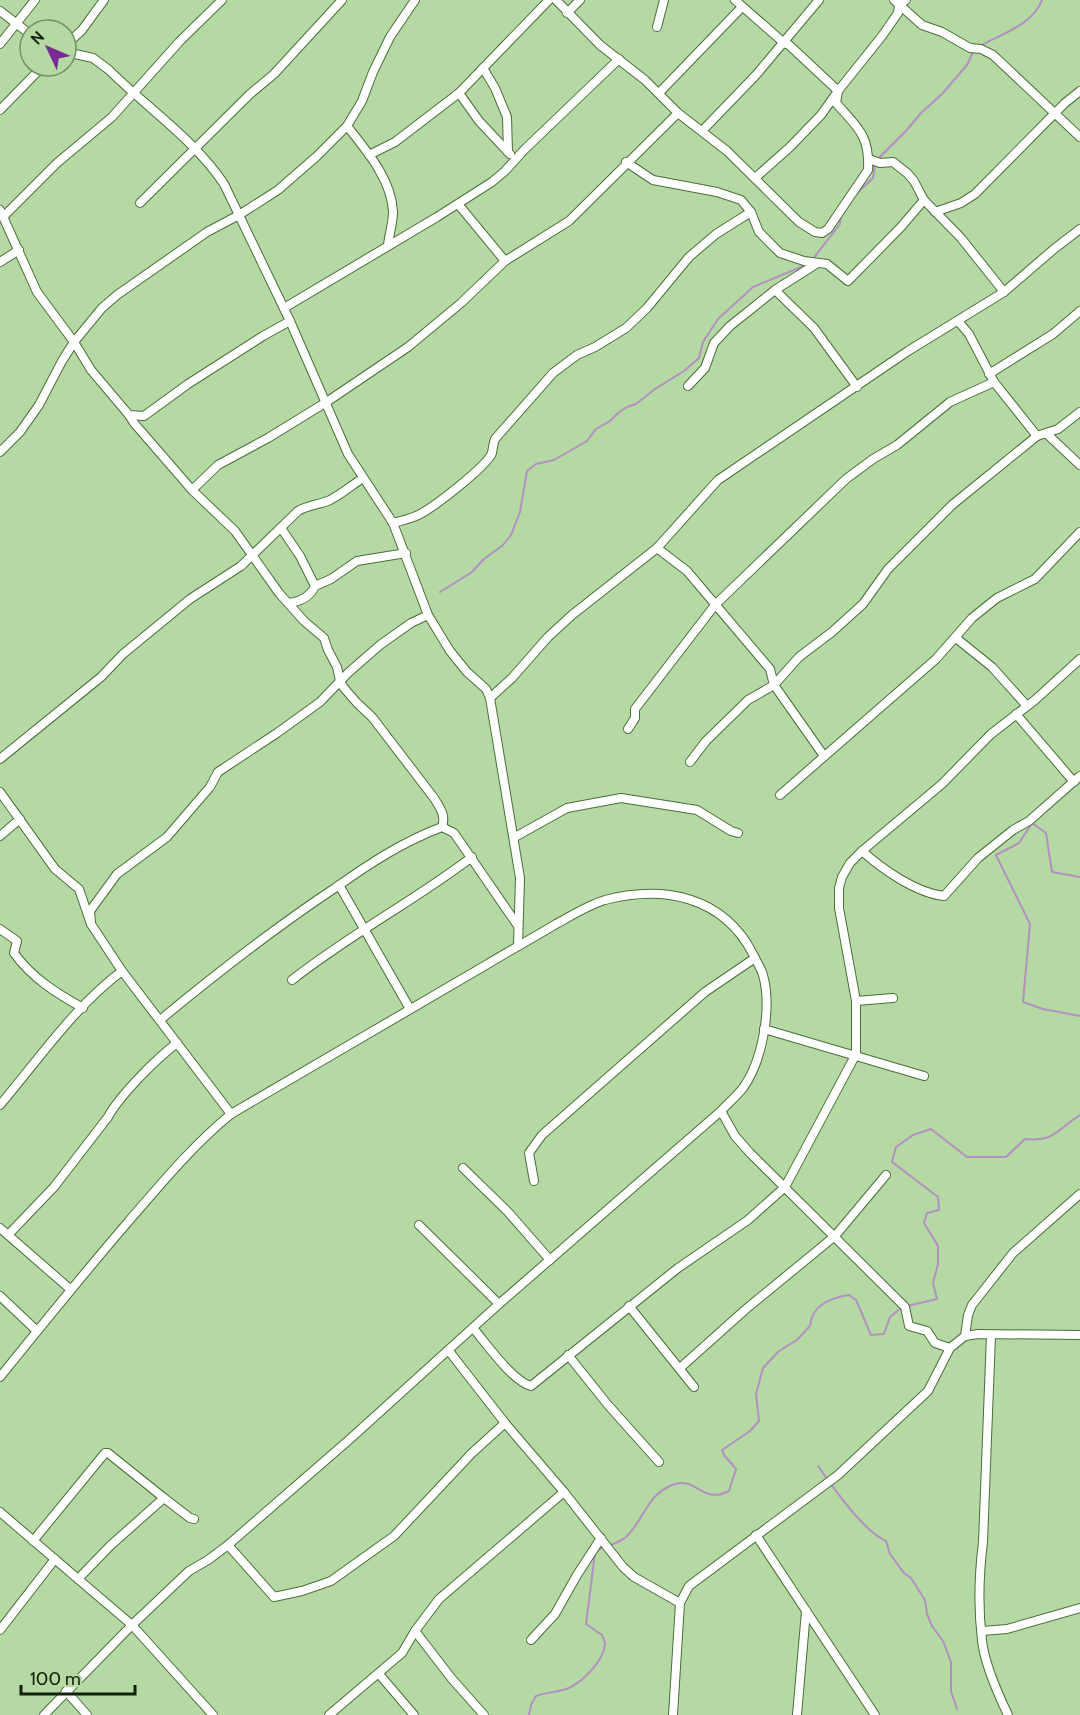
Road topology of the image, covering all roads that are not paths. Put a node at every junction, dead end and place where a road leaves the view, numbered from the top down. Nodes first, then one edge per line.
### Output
1 (35, 0) edge
2 (104, 0) edge
3 (222, 0) edge
4 (415, 0) edge
5 (549, 0) edge
6 (555, 0) edge
7 (580, 0) edge
8 (664, 0) edge
9 (735, 0) edge
10 (819, 0) edge
11 (338, 2) edge
12 (900, 2) edge
13 (742, 7) junction
14 (0, 11) edge
15 (567, 13) junction
16 (16, 23) junction
17 (657, 27) dead end
18 (78, 34) edge
19 (784, 43) junction
20 (0, 44) edge
21 (78, 55) edge
22 (619, 59) junction
23 (483, 68) junction
24 (31, 78) edge
25 (1080, 90) edge
26 (838, 91) junction
27 (133, 93) junction
28 (459, 93) junction
29 (659, 93) junction
30 (0, 110) edge
31 (678, 113) junction
32 (1056, 113) junction
33 (347, 126) junction
34 (702, 131) junction
35 (1080, 136) edge
36 (196, 150) junction
37 (508, 152) junction
38 (369, 155) junction
39 (869, 159) junction
40 (514, 162) junction
41 (626, 162) junction
42 (755, 177) junction
43 (924, 200) junction
44 (140, 203) dead end
45 (458, 204) junction
46 (751, 212) junction
47 (935, 212) junction
48 (2, 213) edge
49 (239, 215) junction
50 (1080, 229) edge
51 (388, 245) junction
52 (19, 250) junction
53 (506, 261) junction
54 (0, 262) edge
55 (816, 264) junction
56 (775, 290) junction
57 (1004, 292) junction
58 (284, 308) junction
59 (1080, 311) edge
60 (290, 321) junction
61 (958, 321) junction
62 (74, 342) junction
63 (989, 374) junction
64 (994, 382) junction
65 (688, 386) dead end
66 (857, 387) junction
67 (325, 403) junction
68 (1080, 412) edge
69 (129, 415) junction
70 (1047, 434) junction
71 (1038, 436) junction
72 (0, 452) edge
73 (1080, 465) edge
74 (363, 478) junction
75 (192, 490) junction
76 (393, 523) junction
77 (281, 528) junction
78 (1080, 532) edge
79 (657, 548) junction
80 (406, 554) junction
81 (252, 555) junction
82 (315, 586) junction
83 (288, 603) junction
84 (715, 604) junction
85 (428, 615) junction
86 (956, 638) junction
87 (1080, 659) edge
88 (340, 681) junction
89 (774, 685) junction
90 (490, 698) junction
91 (1026, 706) junction
92 (1016, 714) junction
93 (628, 729) dead end
94 (824, 756) junction
95 (0, 759) edge
96 (690, 762) dead end
97 (1077, 779) edge
98 (0, 792) edge
99 (780, 795) dead end
100 (20, 819) junction
101 (442, 827) junction
102 (738, 833) dead end
103 (0, 836) edge
104 (515, 837) junction
105 (862, 851) junction
106 (472, 856) junction
107 (339, 885) junction
108 (91, 924) junction
109 (518, 926) junction
110 (0, 929) edge
111 (365, 929) junction
112 (518, 946) junction
113 (754, 957) junction
114 (122, 971) junction
115 (292, 980) dead end
116 (893, 998) dead end
117 (856, 1000) junction
118 (83, 1008) junction
119 (410, 1009) junction
120 (160, 1020) junction
121 (764, 1029) junction
122 (177, 1043) junction
123 (856, 1054) junction
124 (924, 1076) dead end
125 (0, 1104) edge
126 (721, 1111) junction
127 (231, 1114) junction
128 (463, 1168) dead end
129 (886, 1175) dead end
130 (534, 1181) dead end
131 (785, 1187) junction
132 (1080, 1194) edge
133 (1073, 1201) junction
134 (1080, 1209) edge
135 (420, 1225) dead end
136 (0, 1228) edge
137 (8, 1235) junction
138 (835, 1236) junction
139 (550, 1260) junction
140 (70, 1289) junction
141 (0, 1296) edge
142 (499, 1304) junction
143 (629, 1306) junction
144 (473, 1328) junction
145 (38, 1331) junction
146 (991, 1335) junction
147 (1080, 1335) edge
148 (965, 1336) junction
149 (950, 1348) junction
150 (449, 1351) junction
151 (568, 1355) junction
152 (680, 1368) junction
153 (0, 1377) edge
154 (694, 1387) dead end
155 (505, 1424) junction
156 (659, 1462) dead end
157 (564, 1492) junction
158 (164, 1498) junction
159 (0, 1512) edge
160 (194, 1519) dead end
161 (756, 1535) junction
162 (602, 1540) junction
163 (33, 1541) junction
164 (228, 1545) junction
165 (55, 1559) junction
166 (78, 1579) junction
167 (680, 1603) junction
168 (1080, 1608) edge
169 (806, 1611) junction
170 (132, 1625) junction
171 (0, 1630) edge
172 (415, 1631) junction
173 (982, 1631) junction
174 (531, 1640) dead end
175 (378, 1674) junction
176 (66, 1691) junction
177 (44, 1715) edge
178 (87, 1715) edge
179 (213, 1715) edge
180 (329, 1715) edge
181 (414, 1715) edge
182 (484, 1715) edge
183 (673, 1715) edge
184 (797, 1715) edge
185 (875, 1715) edge
186 (1008, 1715) edge

1 - 16 street
2 - 18 street
3 - 27 street
4 - 33 street
5 - 23 street
6 - 15 street
7 - 15 street
8 - 17 street
9 - 13 street
10 - 19 street
11 - 36 street
12 - 26 street
12 - 32 street
13 - 19 street
13 - 29 street
14 - 16 street
15 - 22 street
16 - 20 street
19 - 26 street
19 - 34 street
21 - 27 street
22 - 29 street
22 - 40 street
23 - 28 street
23 - 37 street
24 - 30 street
25 - 32 street
26 - 39 street
26 - 42 street
27 - 36 street
27 - 48 street
28 - 37 street
28 - 38 street
29 - 31 street
31 - 34 street
31 - 41 street
32 - 35 street
32 - 47 street
33 - 38 street
33 - 49 street
34 - 42 street
36 - 44 street
36 - 49 street
37 - 40 street
38 - 51 street
39 - 42 street
39 - 43 street
40 - 45 street
41 - 46 street
41 - 53 street
43 - 47 street
43 - 55 street
45 - 51 street
45 - 53 street
46 - 55 street
46 - 76 street
47 - 57 street
48 - 52 street
49 - 58 street
49 - 62 street
50 - 57 street
51 - 58 street
52 - 54 street
52 - 62 street
53 - 67 street
55 - 56 street
56 - 65 street
56 - 66 street
57 - 61 street
58 - 60 street
59 - 63 street
60 - 67 street
60 - 69 street
61 - 63 street
61 - 66 street
62 - 69 street
62 - 72 street
63 - 64 street
64 - 71 street
64 - 84 street
66 - 79 street
67 - 74 street
67 - 75 street
68 - 70 street
69 - 75 street
70 - 71 street
70 - 73 street
71 - 89 street
74 - 76 street
74 - 77 street
75 - 81 street
76 - 80 street
77 - 81 street
77 - 82 street
78 - 86 street
79 - 84 street
79 - 90 street
80 - 82 street
80 - 85 street
81 - 83 street
81 - 95 street
82 - 83 street
83 - 88 street
84 - 89 street
84 - 93 street
85 - 88 street
85 - 90 street
86 - 91 street
86 - 94 street
87 - 91 street
88 - 101 street
88 - 108 street
89 - 94 street
89 - 96 street
90 - 104 street
91 - 92 street
92 - 97 street
92 - 105 street
94 - 99 street
97 - 105 street
98 - 100 street
100 - 103 street
100 - 108 street
101 - 106 street
101 - 107 street
102 - 104 street
104 - 109 street
105 - 117 street
106 - 109 street
106 - 111 street
107 - 111 street
107 - 120 street
108 - 114 street
109 - 112 street
110 - 118 street
111 - 115 street
111 - 119 street
112 - 113 street
112 - 119 street
113 - 121 street
113 - 130 street
114 - 118 street
114 - 120 street
116 - 117 street
117 - 123 street
118 - 125 street
119 - 127 street
120 - 122 street
121 - 123 street
121 - 126 street
122 - 127 street
122 - 137 street
123 - 124 street
123 - 131 street
126 - 131 street
126 - 139 street
127 - 140 street
128 - 139 street
129 - 138 street
131 - 138 street
131 - 143 street
132 - 133 street
133 - 134 street
133 - 148 street
135 - 142 street
136 - 137 street
137 - 140 street
138 - 149 street
138 - 152 street
139 - 142 street
140 - 145 street
141 - 145 street
142 - 144 street
143 - 151 street
143 - 152 street
144 - 150 street
144 - 151 street
145 - 153 street
146 - 147 street
146 - 148 street
146 - 173 street
148 - 149 street
149 - 161 street
150 - 155 street
150 - 164 street
151 - 156 street
152 - 154 street
155 - 157 street
155 - 164 street
157 - 162 street
157 - 172 street
158 - 160 street
158 - 163 street
158 - 166 street
159 - 163 street
161 - 167 street
161 - 169 street
162 - 167 street
162 - 174 street
163 - 165 street
164 - 170 street
165 - 166 street
165 - 171 street
166 - 170 street
167 - 183 street
168 - 173 street
169 - 184 street
169 - 185 street
170 - 176 street
170 - 179 street
172 - 175 street
172 - 182 street
173 - 186 street
175 - 180 street
175 - 181 street
176 - 177 street
176 - 178 street

